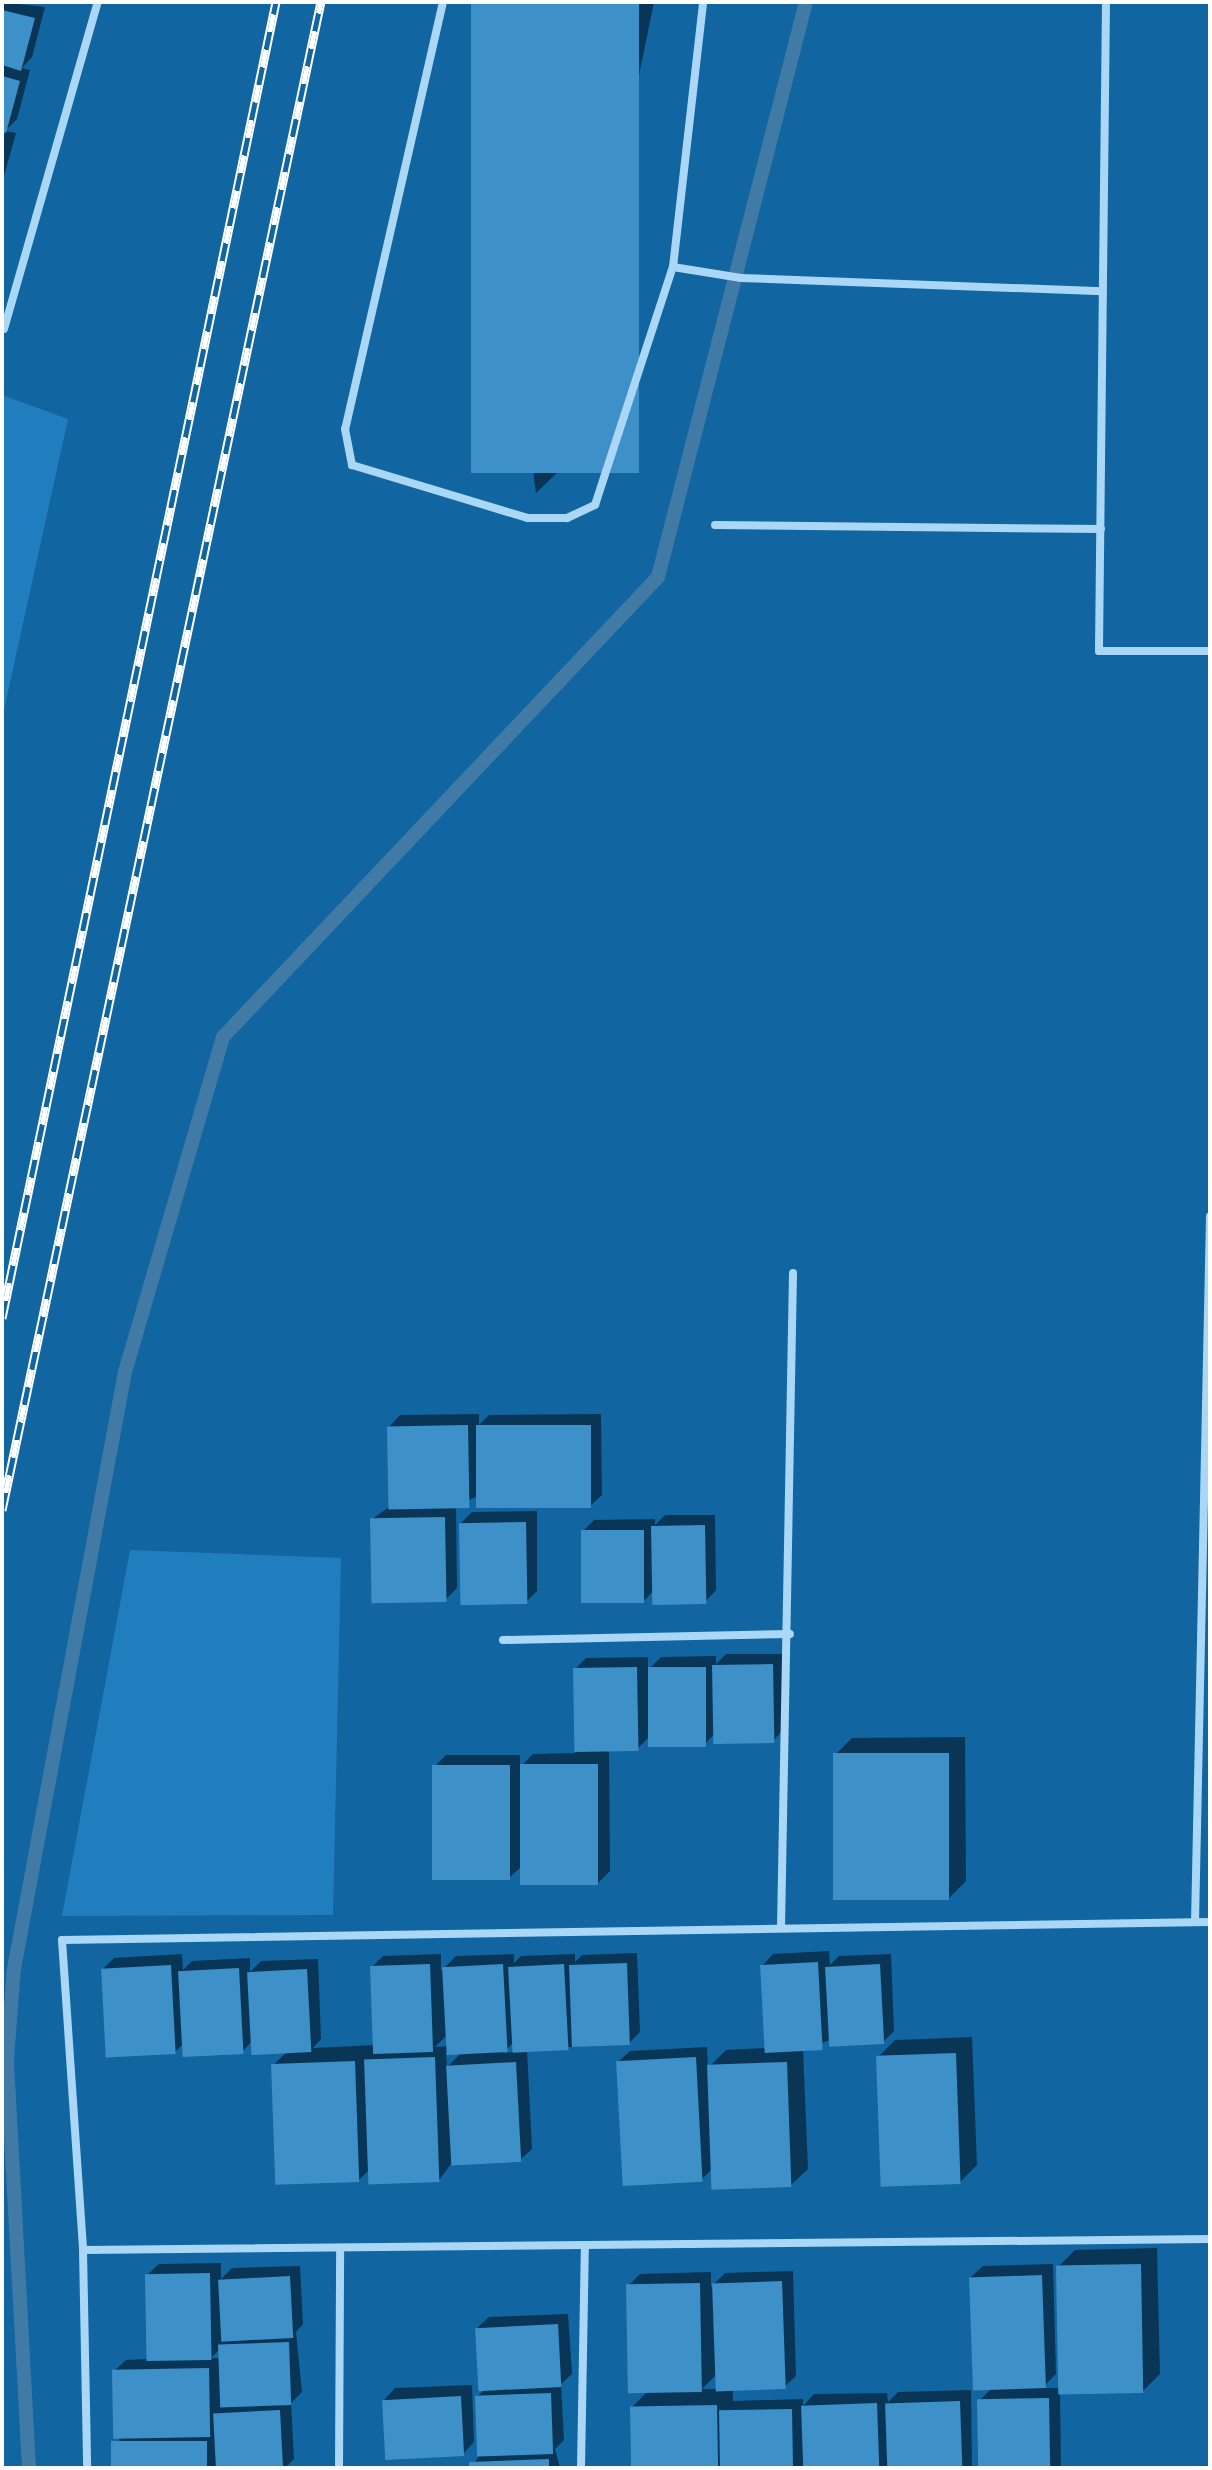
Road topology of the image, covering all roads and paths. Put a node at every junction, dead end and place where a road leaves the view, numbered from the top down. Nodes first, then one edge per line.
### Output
1 (98, 2) edge
2 (443, 2) edge
3 (703, 2) edge
4 (1106, 2) edge
5 (673, 267) junction
6 (1103, 291) junction
7 (4, 329) dead end
8 (715, 525) dead end
9 (1101, 529) junction
10 (1210, 651) edge
11 (1210, 1216) edge
12 (793, 1273) dead end
13 (790, 1634) junction
14 (503, 1640) dead end
15 (1195, 1922) junction
16 (1210, 1922) edge
17 (781, 1928) junction
18 (1210, 2239) edge
19 (585, 2248) junction
20 (83, 2250) junction
21 (340, 2252) junction
22 (87, 2468) edge
23 (339, 2468) edge
24 (581, 2468) edge

1 - 7 street
2 - 5 street
3 - 5 street
4 - 6 street
5 - 6 street
6 - 9 street
8 - 9 street
9 - 10 street
11 - 15 street
12 - 13 street
13 - 14 street
13 - 17 street
15 - 16 street
15 - 17 street
17 - 20 street
18 - 19 street
19 - 21 street
19 - 24 street
20 - 21 street
20 - 22 street
21 - 23 street

